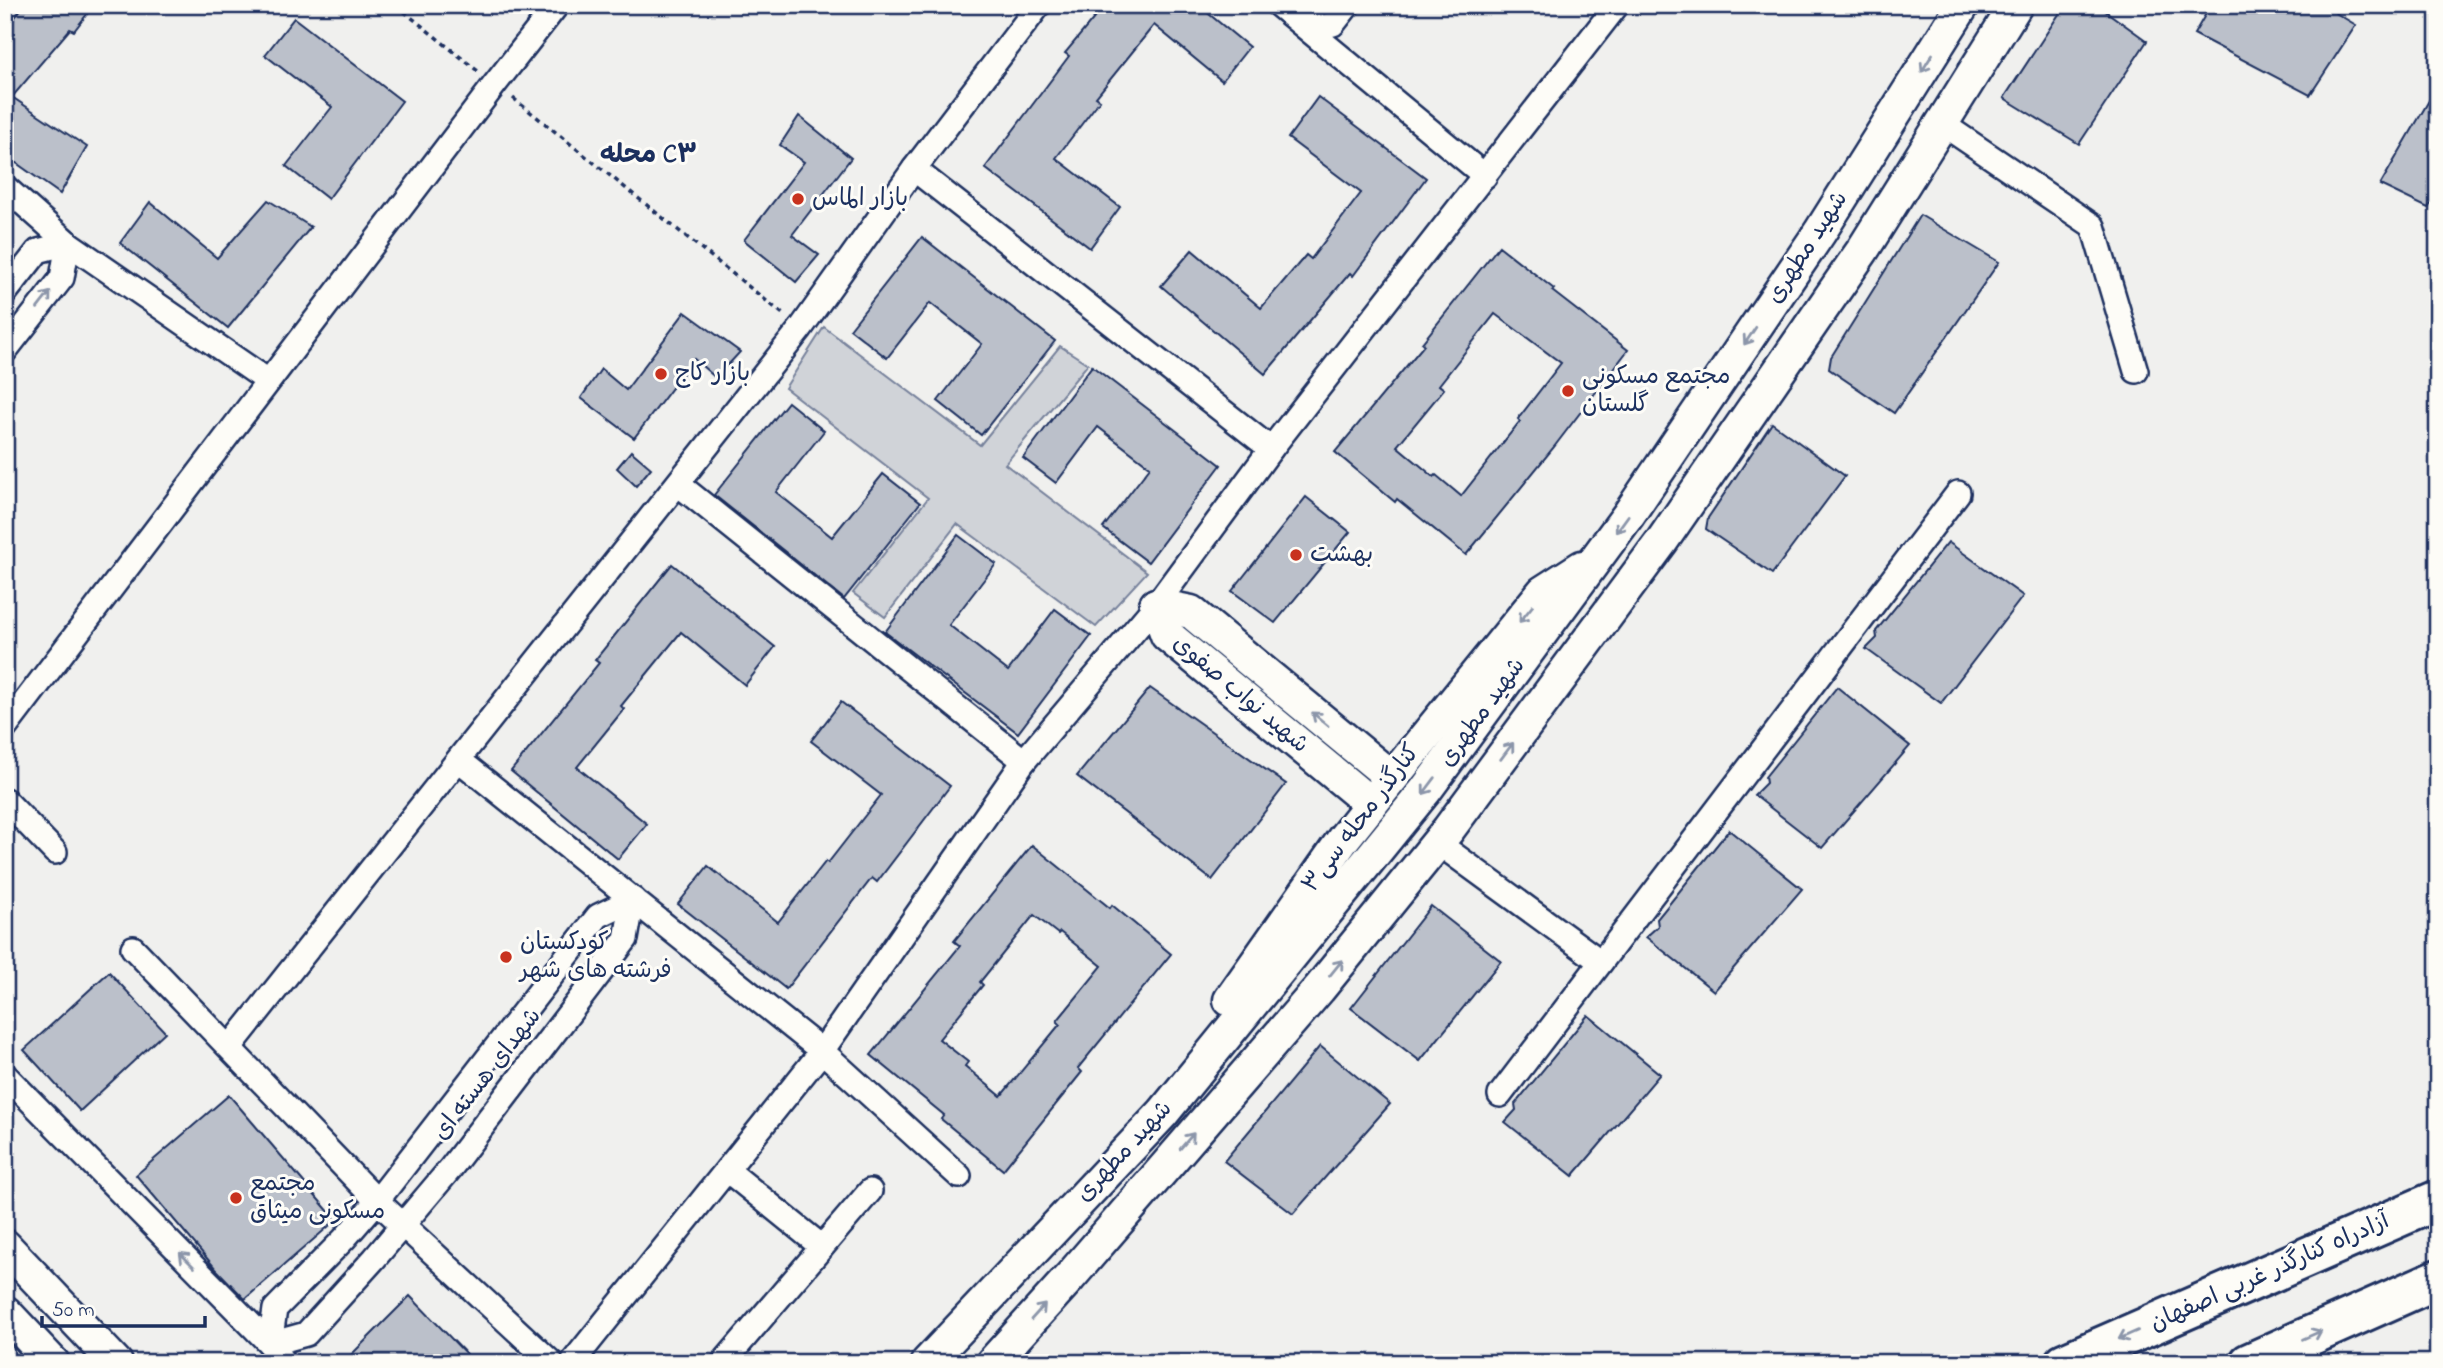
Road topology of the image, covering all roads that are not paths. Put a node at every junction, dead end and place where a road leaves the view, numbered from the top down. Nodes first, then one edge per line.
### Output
1 (557, 5) edge
2 (1038, 5) edge
3 (1278, 5) edge
4 (1313, 5) edge
5 (1348, 5) edge
6 (1617, 5) edge
7 (1963, 5) edge
8 (2016, 5) edge
9 (1309, 30) junction
10 (1941, 123) junction
11 (914, 169) junction
12 (1485, 176) junction
13 (5, 187) edge
14 (68, 243) junction
15 (5, 293) edge
16 (5, 351) edge
17 (2136, 371) dead end
18 (268, 381) junction
19 (1271, 449) junction
20 (678, 484) junction
21 (1958, 493) dead end
22 (1598, 557) junction
23 (1156, 605) junction
24 (5, 728) edge
25 (1357, 750) junction
26 (459, 760) junction
27 (1024, 761) junction
28 (1333, 773) junction
29 (1392, 778) junction
30 (5, 800) edge
31 (1371, 804) junction
32 (1438, 843) junction
33 (55, 852) dead end
34 (632, 899) junction
35 (133, 947) dead end
36 (1601, 962) junction
37 (230, 1047) junction
38 (822, 1051) junction
39 (5, 1075) edge
40 (1500, 1095) dead end
41 (1163, 1113) junction
42 (727, 1170) junction
43 (959, 1176) dead end
44 (870, 1191) dead end
45 (2438, 1200) edge
46 (377, 1201) junction
47 (402, 1225) junction
48 (5, 1246) edge
49 (822, 1247) junction
50 (2438, 1279) edge
51 (5, 1312) edge
52 (270, 1343) junction
53 (53, 1363) edge
54 (116, 1363) edge
55 (284, 1363) edge
56 (552, 1363) edge
57 (572, 1363) edge
58 (723, 1363) edge
59 (928, 1363) edge
60 (992, 1363) edge
61 (2064, 1363) edge
62 (2249, 1363) edge

1 - 18 street
2 - 11 street
3 - 9 street
4 - 9 street
5 - 9 street
6 - 12 street
7 -> 22 main road, شهید مطهری
8 - 10 main road, شهید مطهری
9 - 12 street
10 - 17 street
32 -> 10 main road, شهید مطهری
11 - 19 street
11 - 20 street
12 - 19 street
13 - 14 street
14 - 15 street
16 -> 14 street
14 - 18 street
18 - 24 street
19 - 23 street
20 - 26 street
20 - 27 street
21 - 36 street
22 -> 29 main road, کنارگذر محله سی۳
22 -> 41 main road, شهید مطهری
25 -> 23 main road, شهید نواب صفوی
23 - 27 street
23 - 28 main road, شهید نواب صفوی
25 - 28 main road
25 - 29 main road, شهید نواب صفوی
26 - 34 street
26 - 37 street
27 - 38 street
28 - 31 main road, شهید نواب صفوی
29 - 31 main road, کنارگذر محله سی۳
30 - 33 street
31 - 41 main road, کنارگذر محله سی۳
32 - 36 street
60 -> 32 main road, شهید مطهری
34 - 38 street
34 - 46 street, شهدای هسته ای
34 - 47 street, شهدای هسته ای
35 - 37 street
36 - 40 street
37 - 46 street
38 - 42 street
38 - 43 street
52 -> 39 street
41 - 59 main road, شهید مطهری
42 - 49 street
42 - 57 street
44 - 49 street
45 -> 61 highway, آزادراه کنارگذر غربی اصفهان
46 - 47 street
46 - 52 street, شهدای هسته ای
47 - 52 street, شهدای هسته ای
47 - 56 street
48 - 54 main road
49 - 58 street
62 -> 50 highway
51 - 53 main road
52 - 55 street

